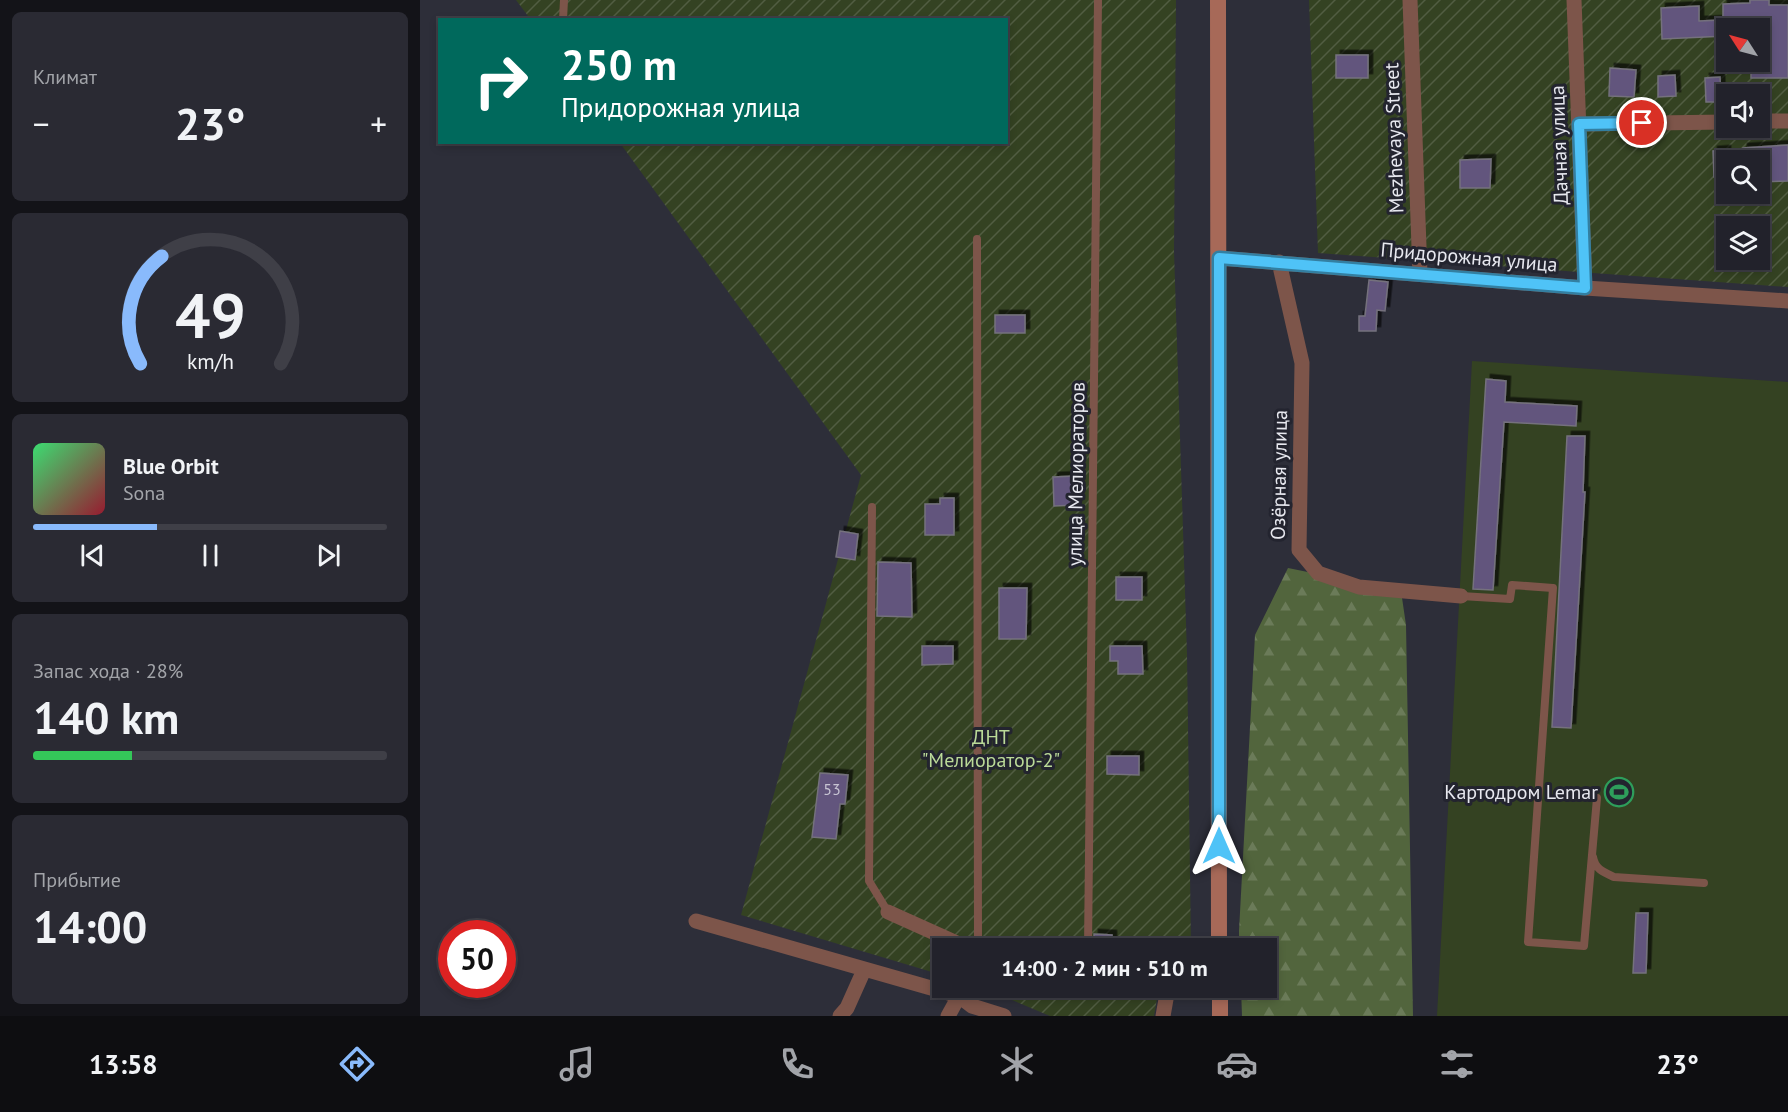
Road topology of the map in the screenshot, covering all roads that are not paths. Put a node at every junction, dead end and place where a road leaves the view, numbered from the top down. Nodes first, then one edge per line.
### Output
1 (564, 0) edge
2 (1098, 0) edge
3 (1218, 0) edge
4 (1410, 0) edge
5 (1574, 0) edge
6 (563, 18) edge
7 (1788, 120) edge
8 (1770, 121) edge
9 (1716, 122) edge
10 (1579, 124) junction
11 (977, 239) dead end
12 (1219, 258) junction
13 (1278, 262) junction
14 (1420, 274) junction
15 (1585, 288) junction
16 (1788, 301) edge
17 (872, 507) dead end
18 (1461, 596) joint
19 (1597, 798) dead end
20 (1592, 850) junction
21 (1704, 883) dead end
22 (888, 912) joint
23 (696, 921) dead end
24 (946, 938) edge
25 (978, 938) edge
26 (1088, 938) edge
27 (1219, 938) edge
28 (864, 970) junction
29 (932, 989) edge
30 (958, 998) edge
31 (962, 998) edge
32 (1168, 998) edge
33 (1220, 998) edge
34 (840, 1016) edge
35 (948, 1016) edge
36 (1004, 1016) edge
37 (1163, 1016) edge
38 (1220, 1016) edge

1 - 6 lane
2 - 26 lane, улица Мелиораторов
3 - 12 main road
4 - 14 street, Mezhevaya Street
5 - 10 street, Дачная улица
7 - 8 street
9 - 10 street
10 - 15 street, Дачная улица
11 - 25 lane
12 - 13 street, Придорожная улица
12 - 27 main road
13 - 14 street, Придорожная улица
13 - 18 street, Озёрная улица
14 - 15 street, Придорожная улица
15 - 16 street, Придорожная улица
17 - 22 lane
18 - 20 lane
19 - 20 lane
20 - 21 lane
22 - 24 street
23 - 28 street
28 - 29 street
28 - 34 street
30 - 35 street
31 - 36 street
32 - 37 street
33 - 38 main road

